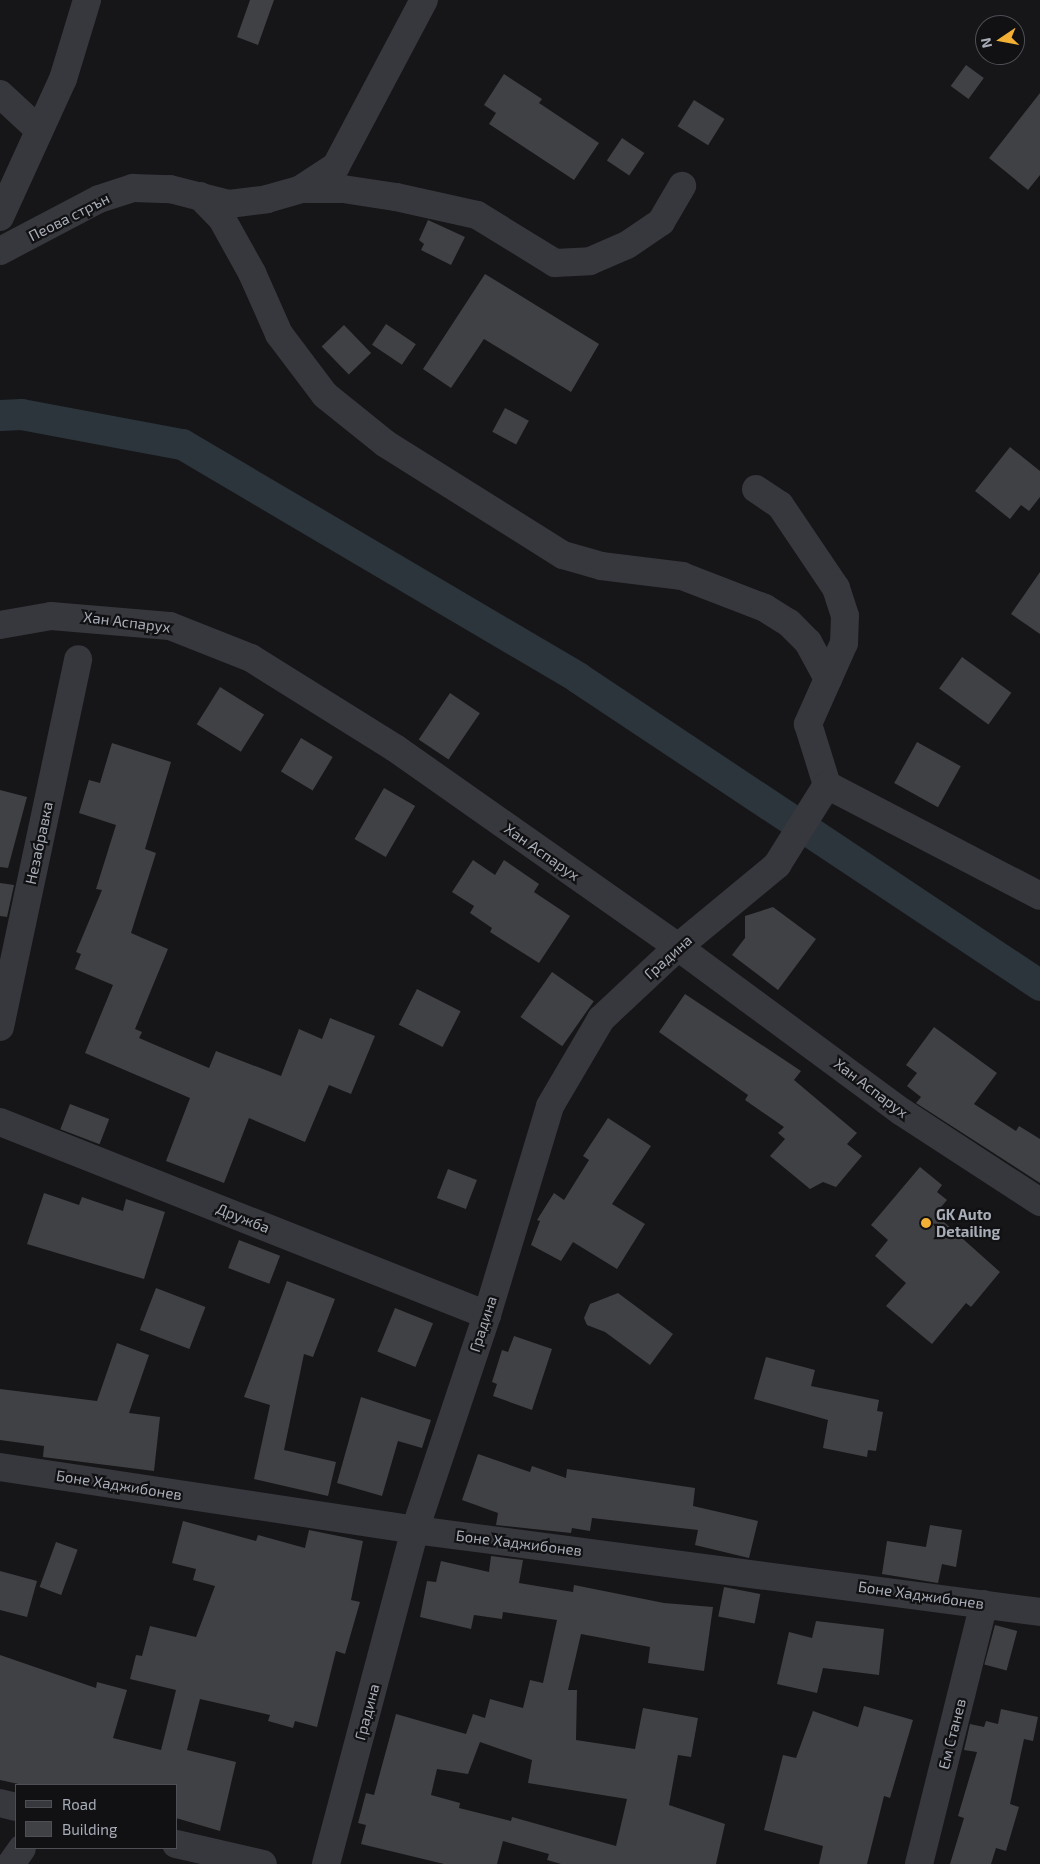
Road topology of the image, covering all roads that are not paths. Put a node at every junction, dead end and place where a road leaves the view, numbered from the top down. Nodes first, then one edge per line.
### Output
1 (87, 0) edge
2 (424, 0) edge
3 (0, 94) edge
4 (39, 130) junction
5 (682, 186) dead end
6 (301, 189) junction
7 (200, 196) junction
8 (0, 218) edge
9 (0, 251) edge
10 (756, 489) dead end
11 (0, 626) edge
12 (78, 659) dead end
13 (828, 679) junction
14 (827, 785) junction
15 (1040, 896) edge
16 (678, 947) junction
17 (0, 1027) edge
18 (0, 1122) edge
19 (1040, 1202) edge
20 (487, 1315) junction
21 (0, 1467) edge
22 (415, 1530) junction
23 (984, 1604) junction
24 (1040, 1612) edge
25 (0, 1803) edge
26 (15, 1807) edge
27 (178, 1844) edge
28 (21, 1849) edge
29 (11, 1864) edge
30 (263, 1864) edge
31 (326, 1864) edge
32 (919, 1864) edge

1 - 4 street
2 - 6 street
3 - 4 street
4 - 8 street
5 - 6 street
6 - 7 street, Пеова стрън
7 - 9 street, Пеова стрън
7 - 13 street
10 - 13 street
11 - 16 street, Хан Аспарух
12 - 17 street, Незабравка
13 - 14 street
14 - 15 street
14 - 16 street, Градина
16 - 19 street, Хан Аспарух
16 - 20 street, Градина
18 - 20 street, Дружба
20 - 22 street, Градина
21 - 22 street, Боне Хаджибонев
22 - 23 street, Боне Хаджибонев
22 - 31 street, Градина
23 - 24 street, Боне Хаджибонев
23 - 32 street, Ем Станев
25 - 26 street
27 - 30 street
28 - 29 street

